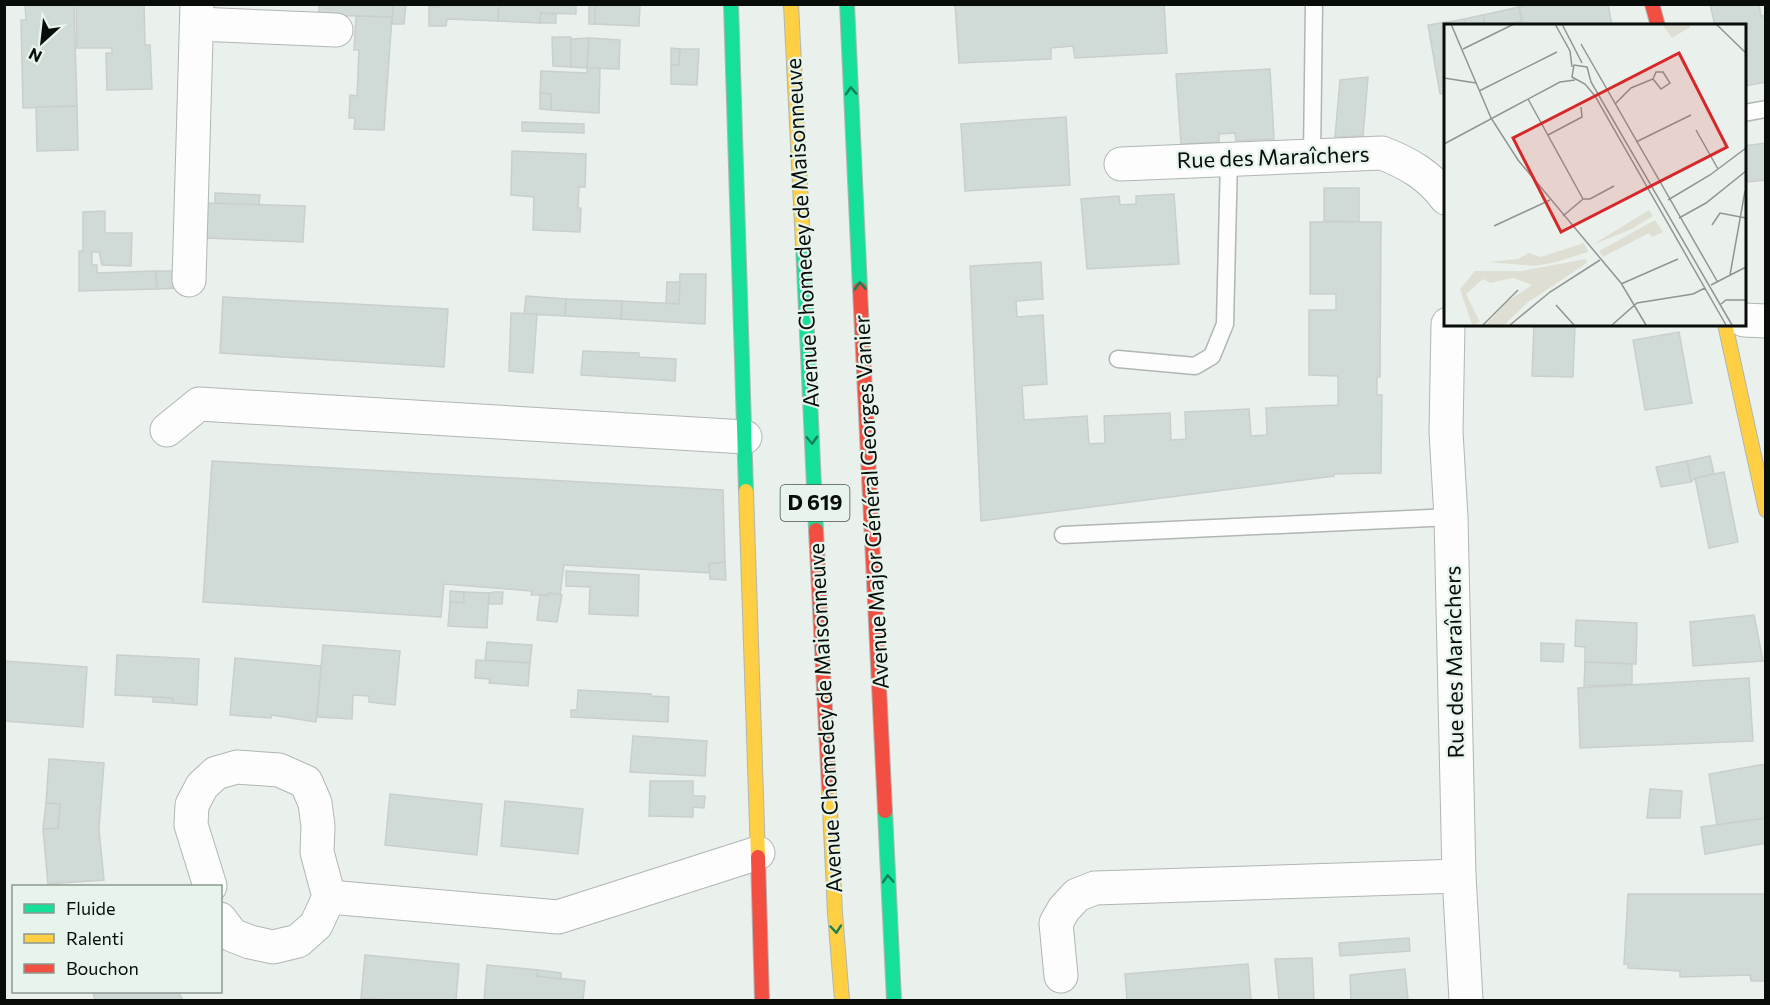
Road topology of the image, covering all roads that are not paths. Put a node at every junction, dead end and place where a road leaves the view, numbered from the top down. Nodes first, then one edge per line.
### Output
1 (731, 4) edge
2 (790, 4) edge
3 (847, 4) edge
4 (1314, 4) edge
5 (1653, 4) edge
6 (197, 14) edge
7 (1658, 24) edge
8 (336, 30) dead end
9 (1766, 109) edge
10 (1746, 113) edge
11 (1312, 156) junction
12 (1229, 159) junction
13 (1121, 164) dead end
14 (1443, 188) edge
15 (189, 280) dead end
16 (1746, 320) edge
17 (1766, 321) edge
18 (1448, 326) edge
19 (1725, 326) edge
20 (1118, 358) dead end
21 (167, 430) dead end
22 (745, 437) junction
23 (1766, 510) edge
24 (1451, 517) junction
25 (1063, 535) dead end
26 (758, 854) junction
27 (1459, 876) junction
28 (210, 885) edge
29 (329, 897) junction
30 (222, 922) edge
31 (1061, 976) dead end
32 (762, 1000) edge
33 (843, 1000) edge
34 (894, 1000) edge
35 (1466, 1000) edge

1 - 22 main road
2 -> 33 main road, Avenue Chomedey de Maisonneuve / D 619
34 -> 3 main road, Avenue Major Général Georges Vanier / D 619
4 - 11 lane
5 - 7 main road
6 - 8 street
6 - 15 street
9 - 10 lane
11 - 12 street, Rue des Maraîchers
11 - 14 street, Rue des Maraîchers
12 - 13 street, Rue des Maraîchers
12 - 20 lane
16 - 17 street
18 - 24 street, Rue des Maraîchers
19 - 23 main road
21 - 22 street
22 - 26 main road
24 - 25 lane
24 - 27 street, Rue des Maraîchers
26 - 29 street
26 - 32 main road
27 - 31 street
27 - 35 street, Rue des Maraîchers
28 - 29 street
29 - 30 street

